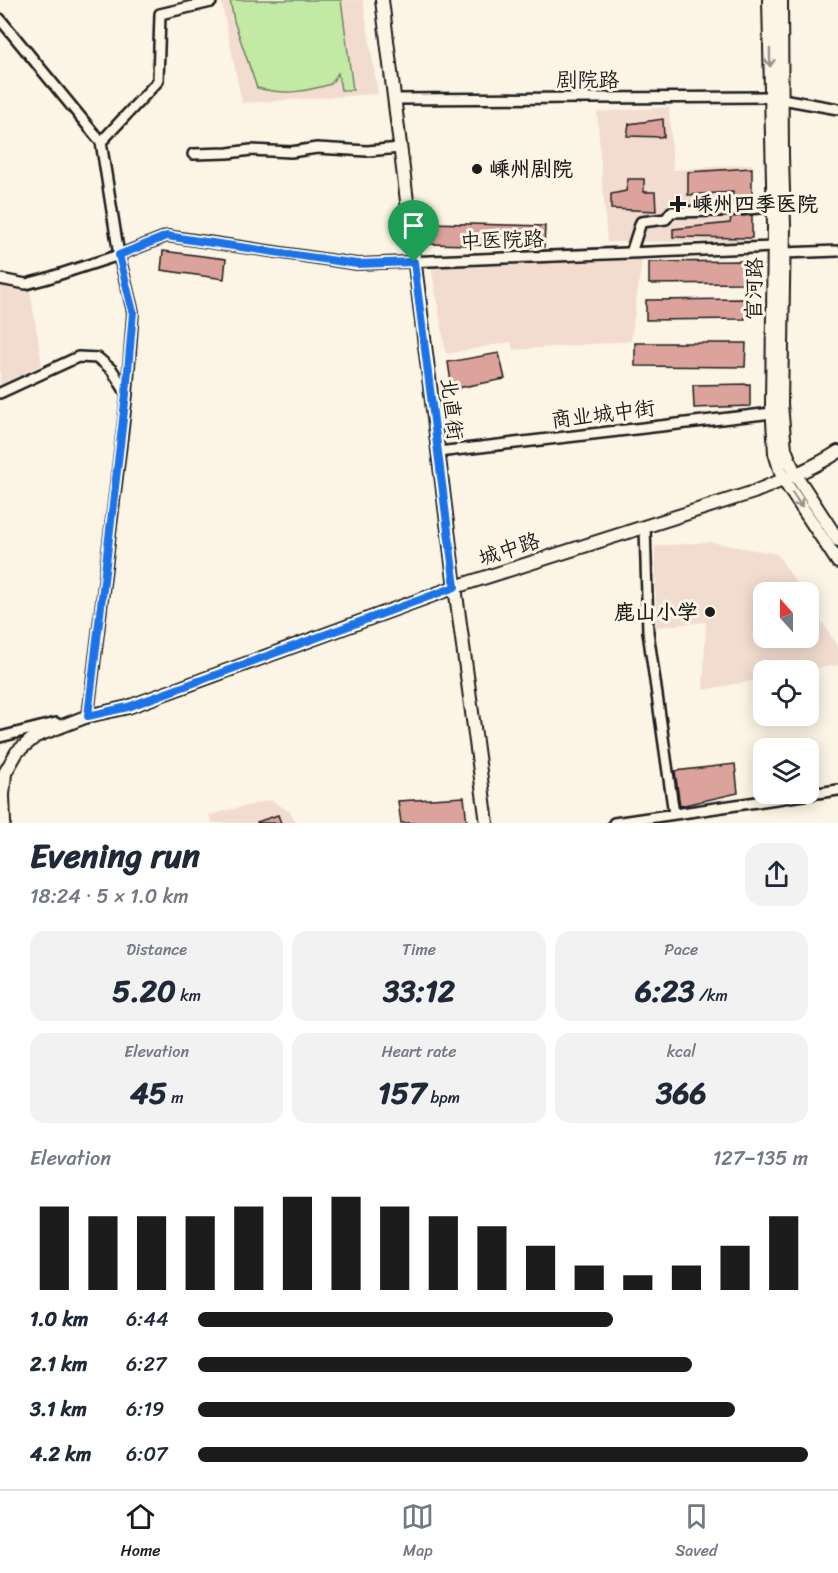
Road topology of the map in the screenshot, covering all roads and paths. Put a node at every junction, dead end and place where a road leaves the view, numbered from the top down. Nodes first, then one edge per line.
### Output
1 (211, 0) edge
2 (382, 0) edge
3 (769, 0) edge
4 (781, 0) edge
5 (0, 19) edge
6 (776, 98) junction
7 (394, 99) junction
8 (838, 109) edge
9 (101, 142) junction
10 (400, 148) junction
11 (193, 153) dead end
12 (774, 207) junction
13 (779, 250) junction
14 (838, 251) edge
15 (631, 253) junction
16 (119, 255) junction
17 (414, 262) junction
18 (0, 279) edge
19 (0, 393) edge
20 (126, 394) junction
21 (772, 412) junction
22 (438, 452) junction
23 (838, 452) edge
24 (789, 477) junction
25 (645, 526) junction
26 (838, 540) edge
27 (838, 562) edge
28 (455, 587) junction
29 (88, 716) junction
30 (0, 737) edge
31 (838, 790) edge
32 (674, 814) junction
33 (4, 823) edge
34 (487, 823) edge
35 (614, 823) edge

1 - 9 street
2 - 7 main road, 北直街
3 -> 6 main road, 官河路
4 - 6 main road, 官河路
5 - 9 street
6 - 7 street, 剧院路
6 - 8 street, 剧院路
6 - 12 main road, 官河路
6 - 13 main road, 官河路
7 - 10 main road, 北直街
9 - 16 street
10 - 11 street
10 - 17 main road, 北直街
12 - 13 main road, 官河路
12 - 15 street
13 - 14 street, 中医院路
13 - 15 street, 中医院路
13 - 21 main road, 官河路
13 - 24 main road, 官河路
15 - 17 street, 中医院路
16 - 17 street, 中医院路
16 - 18 street, 中医院路
16 - 20 street
17 - 22 main road, 北直街
19 - 20 street
20 - 29 street
21 - 22 street, 商业城中街
21 - 24 main road, 官河路
22 - 28 main road, 北直街
23 - 24 main road, 城中路
24 - 25 main road, 城中路
24 - 26 main road, 官河路
24 -> 27 main road, 官河路
25 - 28 main road, 城中路
25 - 32 street
28 - 29 main road, 城中路
28 - 34 main road, 北直街
29 - 30 street
29 - 33 main road, 城中路
31 - 32 street
32 - 35 street

